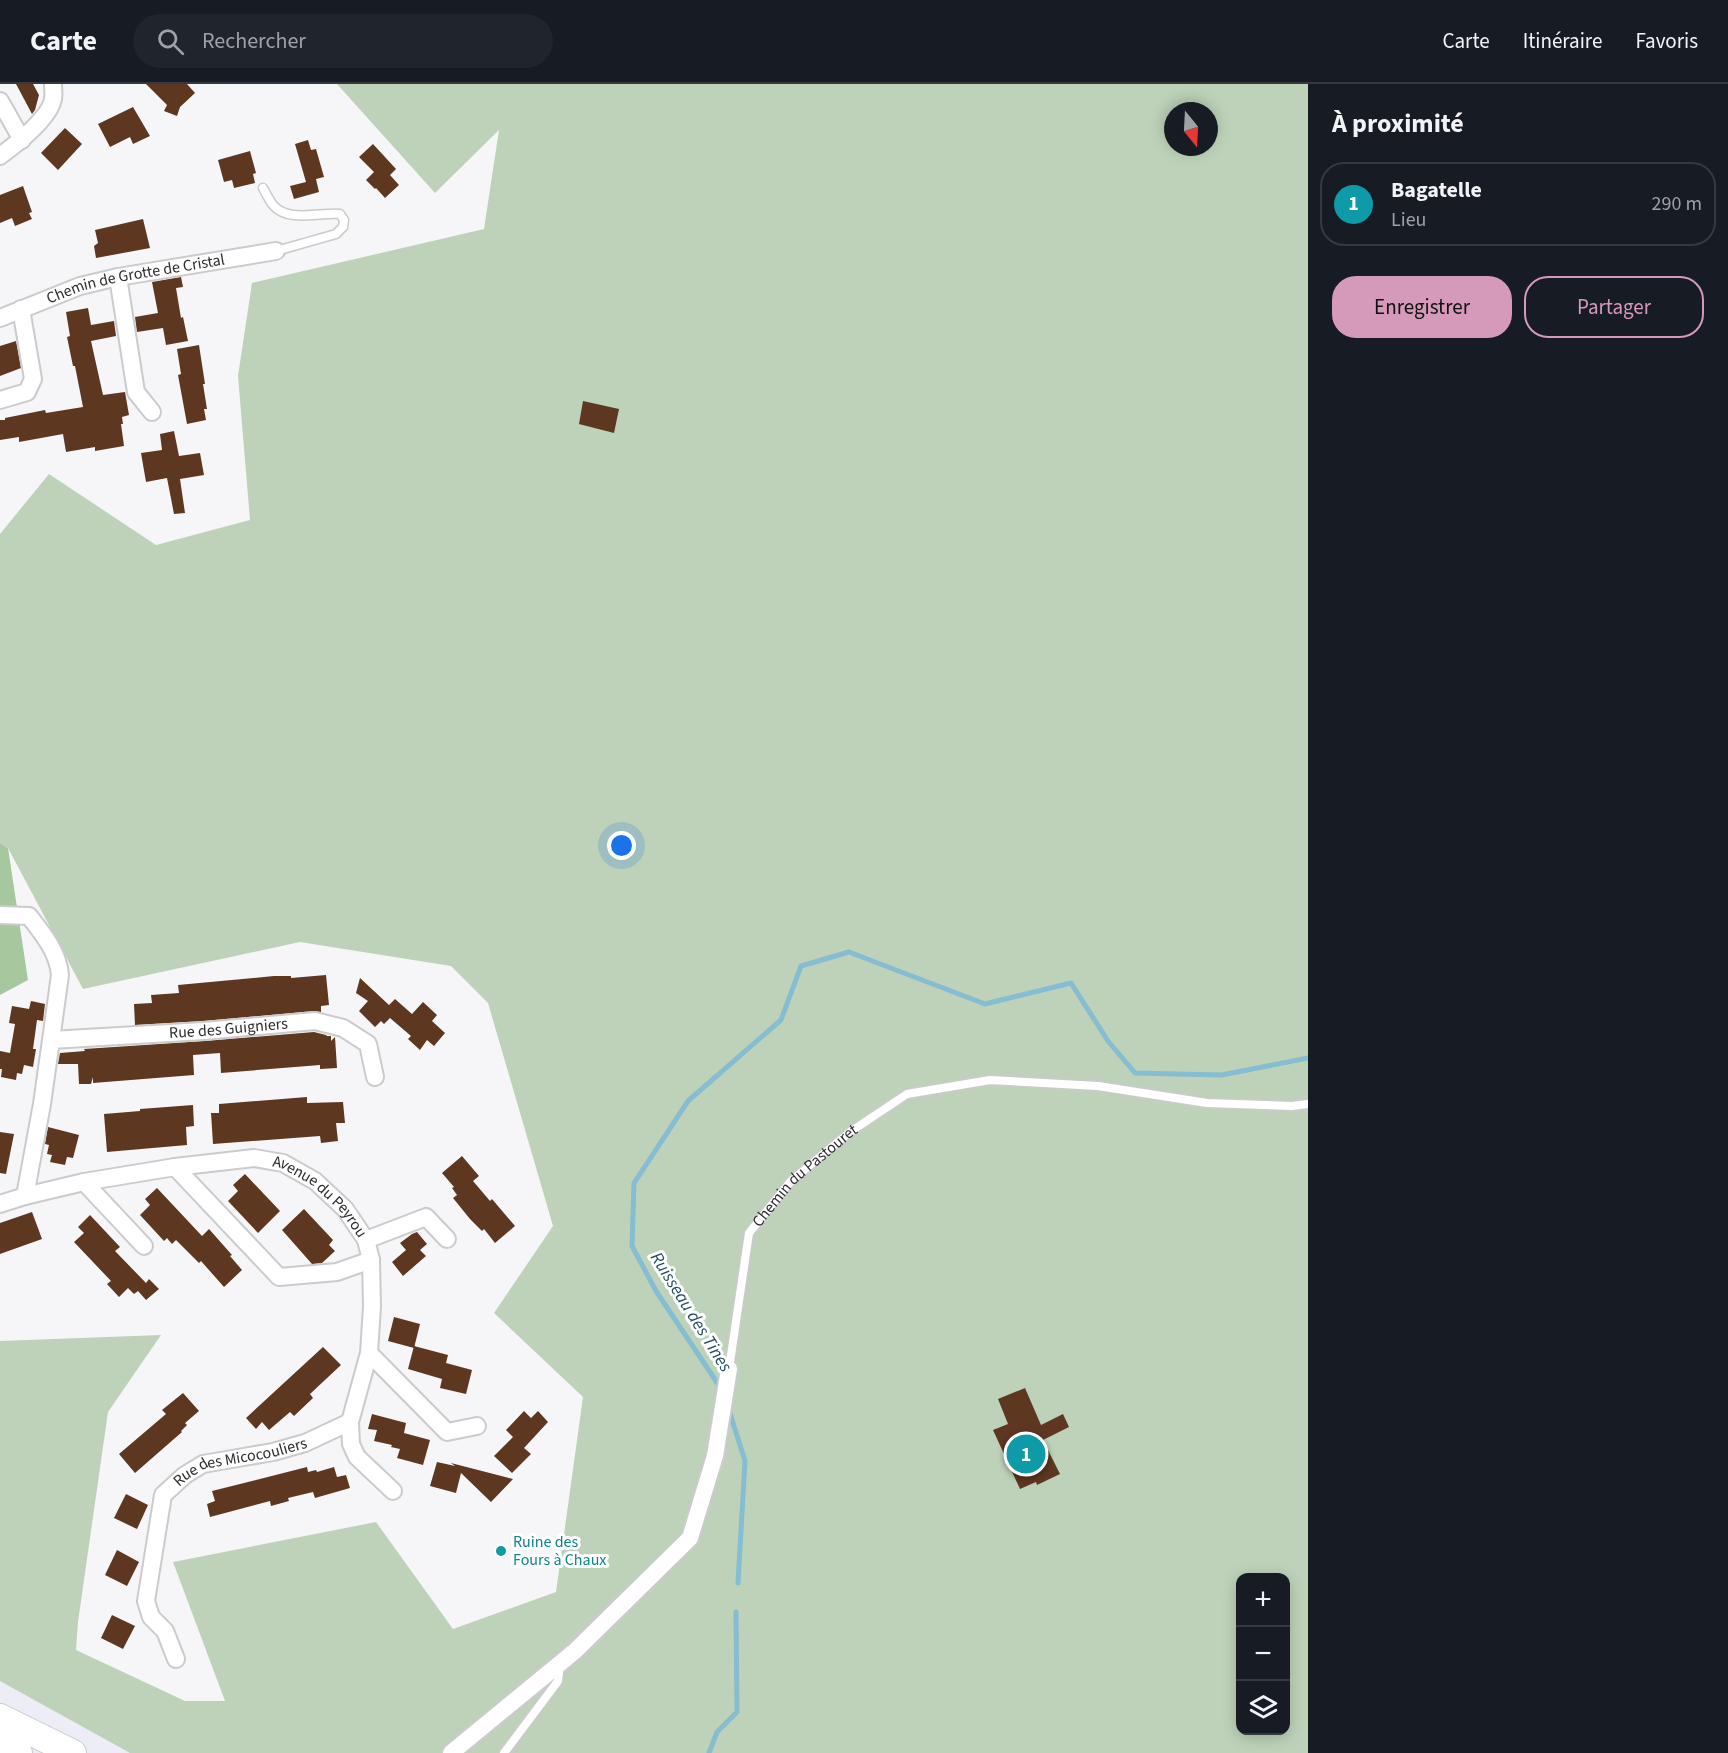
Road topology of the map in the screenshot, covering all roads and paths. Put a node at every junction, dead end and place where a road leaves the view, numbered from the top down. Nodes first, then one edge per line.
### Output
1 (53, 84) edge
2 (0, 101) edge
3 (22, 140) junction
4 (0, 156) edge
5 (263, 188) dead end
6 (276, 250) joint
7 (118, 278) junction
8 (21, 309) junction
9 (0, 318) edge
10 (0, 400) edge
11 (152, 412) dead end
12 (0, 915) edge
13 (51, 1040) junction
14 (375, 1077) dead end
15 (1308, 1104) edge
16 (176, 1167) junction
17 (84, 1182) junction
18 (25, 1196) junction
19 (0, 1204) edge
20 (447, 1239) dead end
21 (366, 1240) junction
22 (144, 1246) dead end
23 (371, 1260) junction
24 (369, 1353) junction
25 (729, 1369) joint
26 (350, 1422) junction
27 (477, 1426) dead end
28 (393, 1491) dead end
29 (176, 1659) dead end
30 (560, 1664) junction
31 (0, 1717) edge
32 (0, 1744) edge
33 (19, 1753) edge
34 (73, 1753) edge
35 (451, 1753) edge
36 (504, 1753) edge

1 - 3 street
2 - 3 street
3 - 4 street
5 - 6 lane
6 - 7 street, Chemin de Grotte de Cristal
7 - 8 street, Chemin de Grotte de Cristal
7 - 11 street
8 - 9 street, Chemin de Grotte de Cristal
8 - 10 street
12 - 13 street
13 - 14 street, Rue des Guigniers
13 - 18 street
15 - 25 lane, Chemin du Pastouret
16 - 17 street, Avenue du Peyrou
16 - 21 street, Avenue du Peyrou
16 - 23 street
17 - 18 street, Avenue du Peyrou
17 - 22 street
18 - 19 street, Avenue du Peyrou
20 - 21 street
21 - 23 street, Avenue du Peyrou
23 - 24 street, Avenue du Peyrou
24 - 26 street, Avenue du Peyrou
24 - 27 street
25 - 30 street, Chemin du Pastouret
26 - 28 street, Avenue du Peyrou
26 - 29 street, Rue des Micocouliers
30 - 35 street, Chemin du Pastouret
30 - 36 lane
31 - 34 main road
32 - 33 main road

